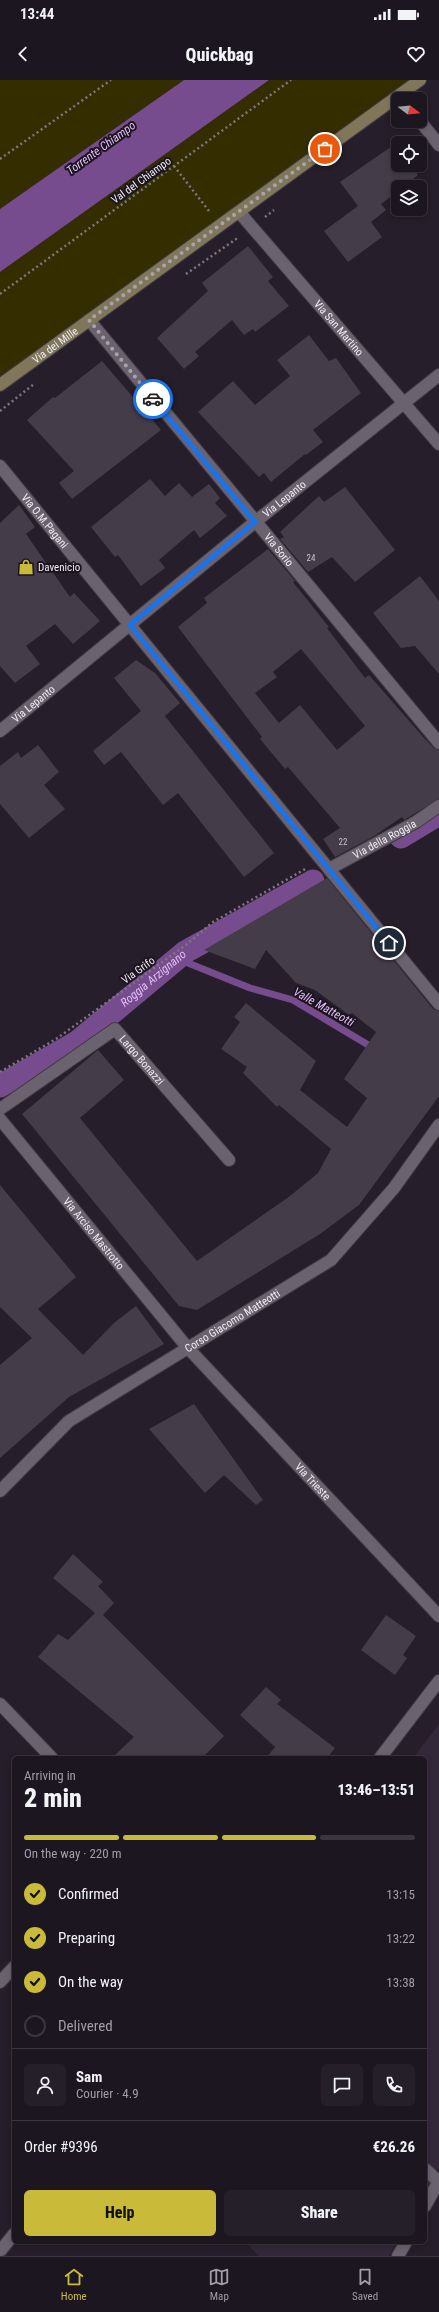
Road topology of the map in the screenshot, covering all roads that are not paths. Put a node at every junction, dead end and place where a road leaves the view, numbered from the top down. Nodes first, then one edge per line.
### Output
1 (420, 80) edge
2 (406, 92) edge
3 (391, 103) edge
4 (426, 128) edge
5 (439, 145) edge
6 (239, 212) junction
7 (89, 320) junction
8 (439, 375) edge
9 (0, 385) edge
10 (404, 405) junction
11 (439, 444) edge
12 (0, 466) edge
13 (255, 522) junction
14 (130, 625) junction
15 (0, 731) edge
16 (439, 743) edge
17 (439, 806) edge
18 (329, 869) junction
19 (439, 1004) edge
20 (0, 1110) edge
21 (0, 1119) edge
22 (439, 1125) edge
23 (5, 1134) edge
24 (229, 1160) dead end
25 (187, 1347) junction
26 (0, 1491) edge
27 (439, 1616) edge
28 (439, 1681) edge
29 (0, 1704) edge
30 (50, 1756) edge
31 (382, 1756) edge
32 (12, 1969) edge
33 (0, 1982) edge
34 (427, 2171) edge
35 (439, 2182) edge
36 (427, 2203) edge
37 (12, 2237) edge
38 (405, 2244) edge
39 (1, 2252) edge
40 (398, 2256) edge

1 - 2 main road, Via dei Mille
3 - 6 main road, Via dei Mille
4 - 5 street
6 - 7 main road, Via dei Mille
6 - 10 street, Via San Martino
7 - 9 main road, Via dei Mille
7 - 13 street, Via Sorio
8 - 10 street, Via Lepanto
10 - 11 street, Via San Martino
10 - 13 street, Via Lepanto
12 - 14 street, Via O.M.Pagani
13 - 14 street, Via Lepanto
13 - 16 street, Via Sorio
14 - 15 street, Via Lepanto
14 - 18 street, Via O.M.Pagani
17 - 18 street, Via della Roggia
18 - 19 street, Via O.M.Pagani
20 - 24 street, Largo Bonazzi
21 - 23 street, Via Arciso Mastrotto
22 - 25 street, Corso Giacomo Matteotti
23 - 25 street, Via Arciso Mastrotto
25 - 26 street, Corso Giacomo Matteotti
25 - 27 street, Via Trieste
28 - 31 street
29 - 30 street
32 - 33 street
34 - 35 street
35 - 36 street
37 - 39 street
38 - 40 street

